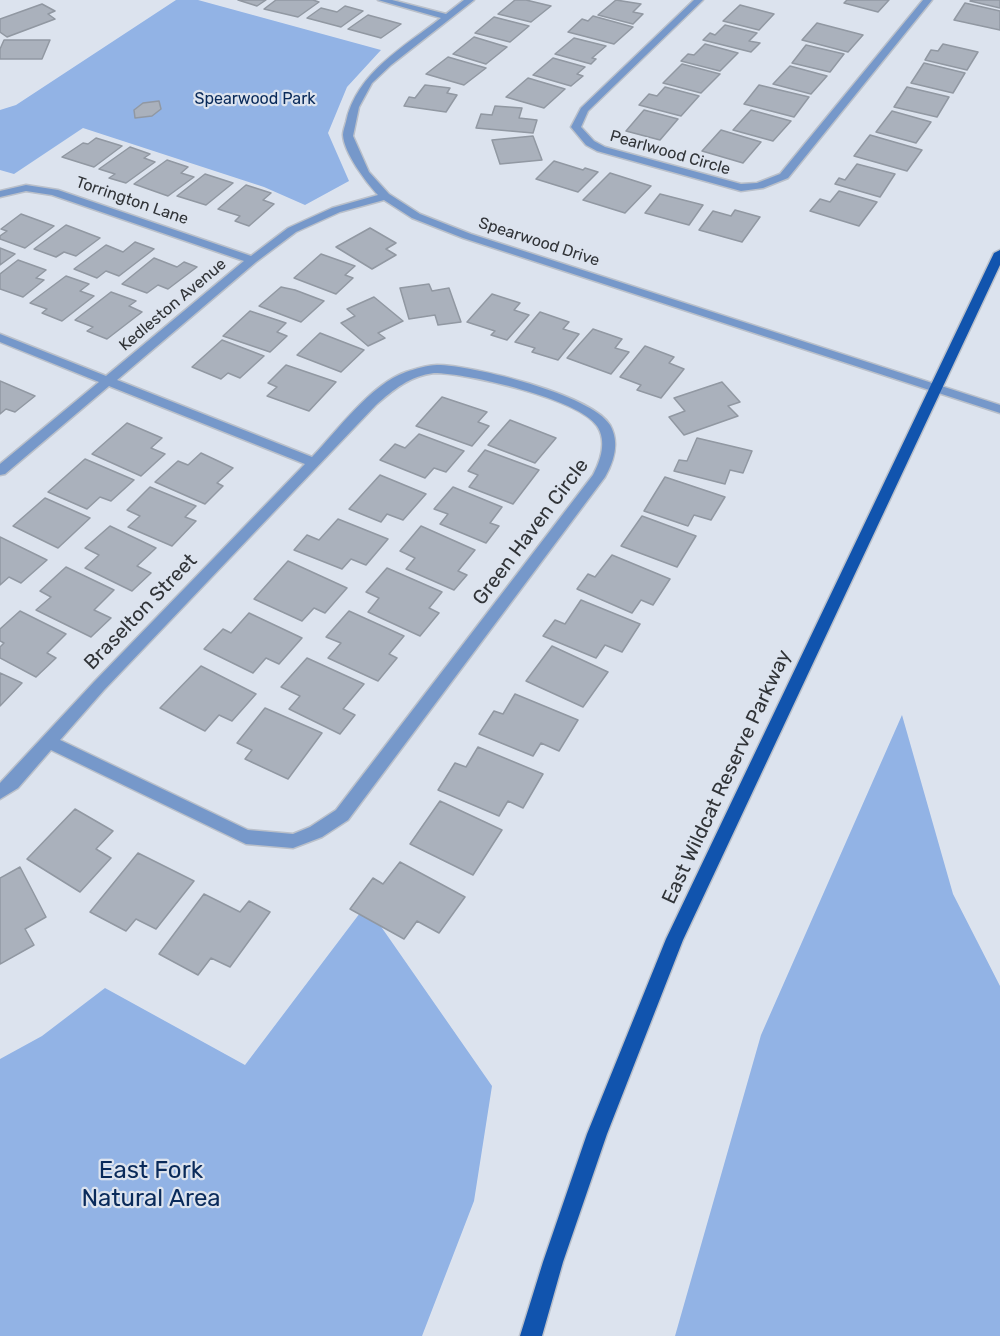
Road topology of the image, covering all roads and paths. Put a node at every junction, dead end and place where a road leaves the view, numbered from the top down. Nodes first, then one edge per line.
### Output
1 (382, 0) edge
2 (470, 0) edge
3 (699, 0) edge
4 (928, 0) edge
5 (447, 17) junction
6 (0, 194) edge
7 (386, 196) junction
8 (1000, 253) edge
9 (252, 260) junction
10 (0, 338) edge
11 (108, 382) junction
12 (937, 388) junction
13 (1000, 409) edge
14 (314, 463) junction
15 (0, 471) edge
16 (49, 742) junction
17 (0, 792) edge
18 (531, 1336) edge

1 - 5 street
2 - 5 street, Spearwood Drive
3 - 4 street, Pearlwood Circle
5 - 7 street, Spearwood Drive
6 - 9 street, Torrington Lane
7 - 9 street, Kedleston Avenue
7 - 12 street, Spearwood Drive
8 - 12 main road, East Wildcat Reserve Parkway
9 - 11 street, Kedleston Avenue
10 - 11 street
11 - 14 street
11 - 15 street, Kedleston Avenue
12 - 13 street, Spearwood Drive
12 - 18 main road, East Wildcat Reserve Parkway
14 - 16 street, Braselton Street
14 - 16 street, Green Haven Circle
16 - 17 street, Braselton Street

